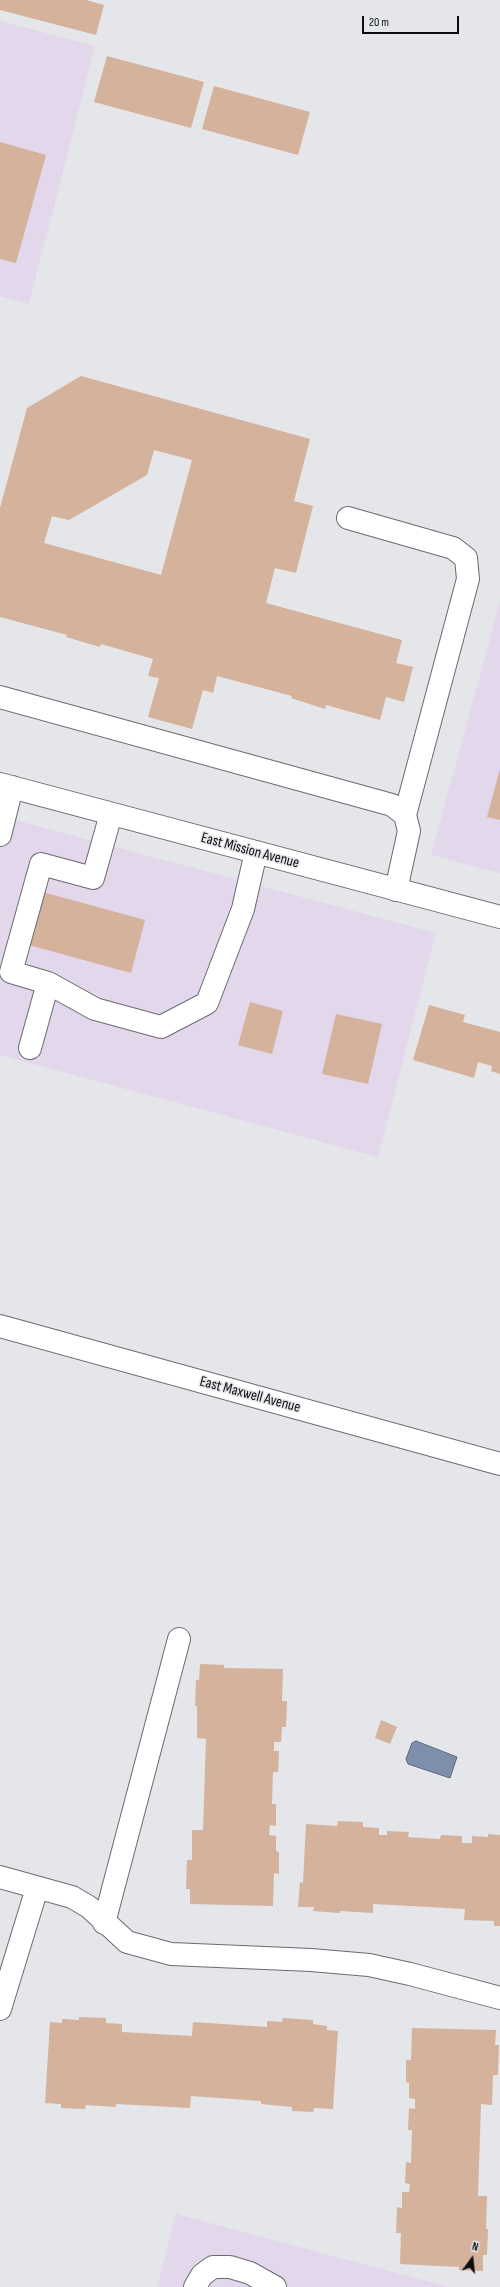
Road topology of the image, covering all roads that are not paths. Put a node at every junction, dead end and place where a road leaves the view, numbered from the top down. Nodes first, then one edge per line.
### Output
1 (348, 518) dead end
2 (0, 697) edge
3 (6, 786) edge
4 (111, 814) junction
5 (405, 815) junction
6 (0, 836) edge
7 (256, 852) junction
8 (396, 890) junction
9 (500, 917) edge
10 (48, 983) junction
11 (30, 1048) dead end
12 (0, 1326) edge
13 (500, 1464) edge
14 (179, 1639) dead end
15 (0, 1877) edge
16 (37, 1888) junction
17 (104, 1923) junction
18 (500, 1998) edge
19 (0, 2009) edge
20 (195, 2287) edge
21 (275, 2287) edge

1 - 5 street
2 - 5 street
3 - 4 street, East Mission Avenue
3 - 6 street
4 - 7 street, East Mission Avenue
4 - 10 street
5 - 8 street
7 - 8 street, East Mission Avenue
7 - 10 street
8 - 9 street, East Mission Avenue
10 - 11 street
12 - 13 street, East Maxwell Avenue
14 - 17 street
15 - 16 street
16 - 17 street
16 - 19 street
17 - 18 street
20 - 21 street

